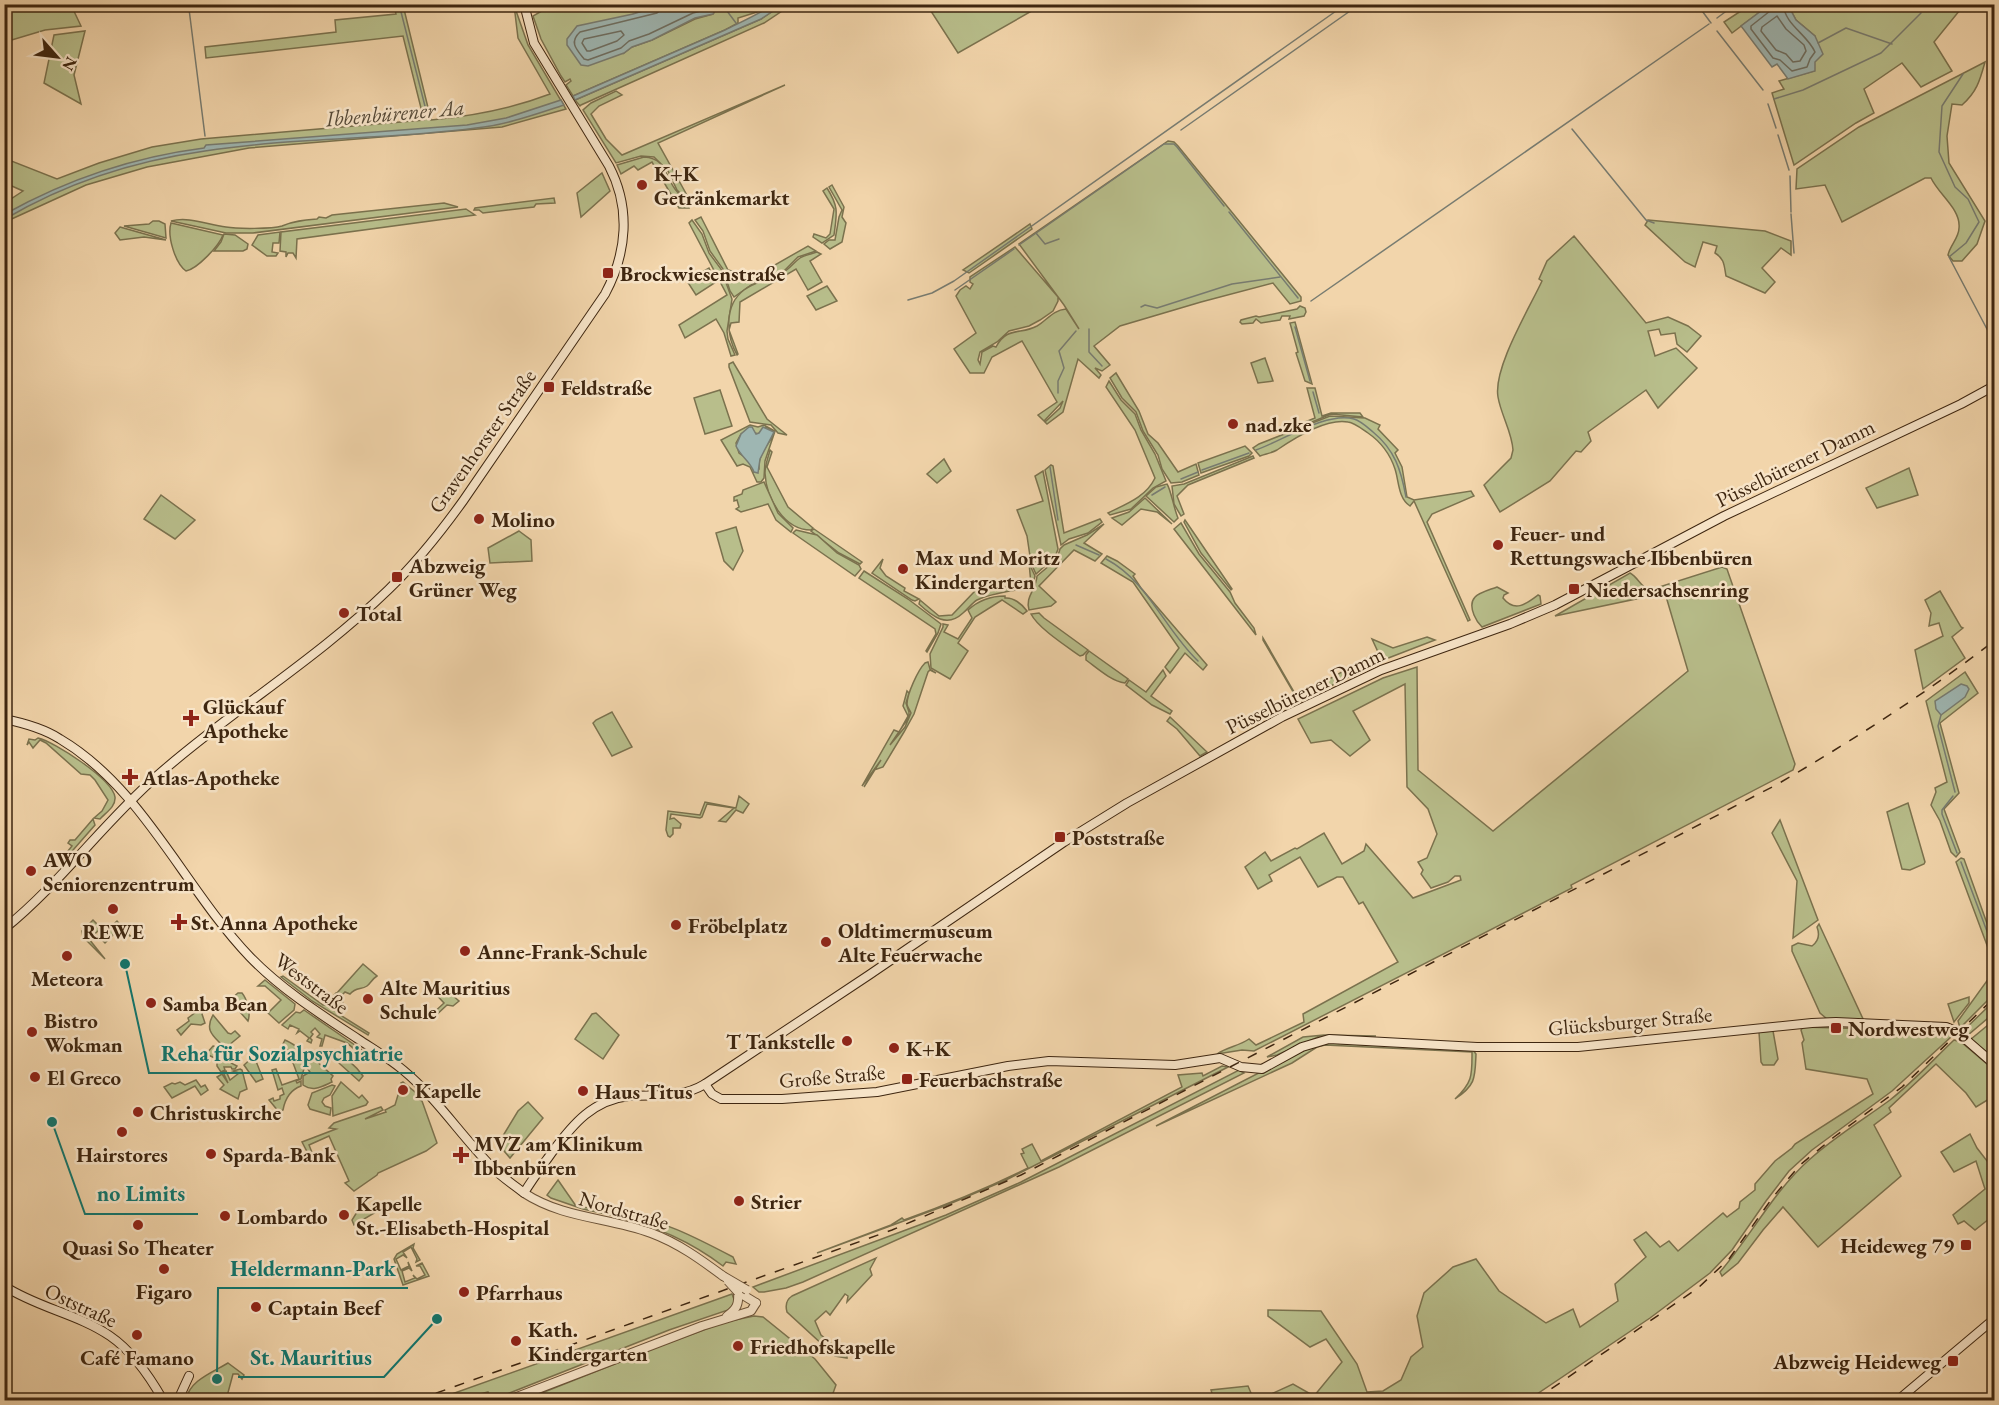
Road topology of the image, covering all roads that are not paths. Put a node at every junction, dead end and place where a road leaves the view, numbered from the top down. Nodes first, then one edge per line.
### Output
1 (524, 4) edge
2 (1995, 386) edge
3 (4, 719) edge
4 (129, 801) junction
5 (4, 929) edge
6 (1995, 1064) edge
7 (1262, 1069) joint
8 (705, 1084) junction
9 (524, 1193) junction
10 (723, 1276) junction
11 (4, 1286) edge
12 (738, 1292) junction
13 (756, 1303) junction
14 (735, 1311) junction
15 (726, 1317) junction
16 (1995, 1319) edge
17 (189, 1376) dead end
18 (161, 1397) edge
19 (178, 1401) edge
20 (508, 1401) edge
21 (1898, 1401) edge

1 - 4 main road, Gravenhorster Straße
2 - 8 main road, Püsselbürener Damm
3 - 4 main road, Weststraße
4 - 5 main road, Gravenhorster Straße
4 - 9 main road, Weststraße
6 - 7 main road, Glücksburger Straße
7 - 8 main road, Große Straße
8 - 9 main road
9 - 10 street, Nordstraße
10 - 12 street, Nordstraße, bridge
10 - 13 street, bridge
11 - 18 main road, Oststraße
12 - 13 street, Nordstraße
12 - 14 street
13 - 14 street
13 - 15 street
14 - 15 street
15 - 20 street
16 - 21 main road
17 - 19 main road

